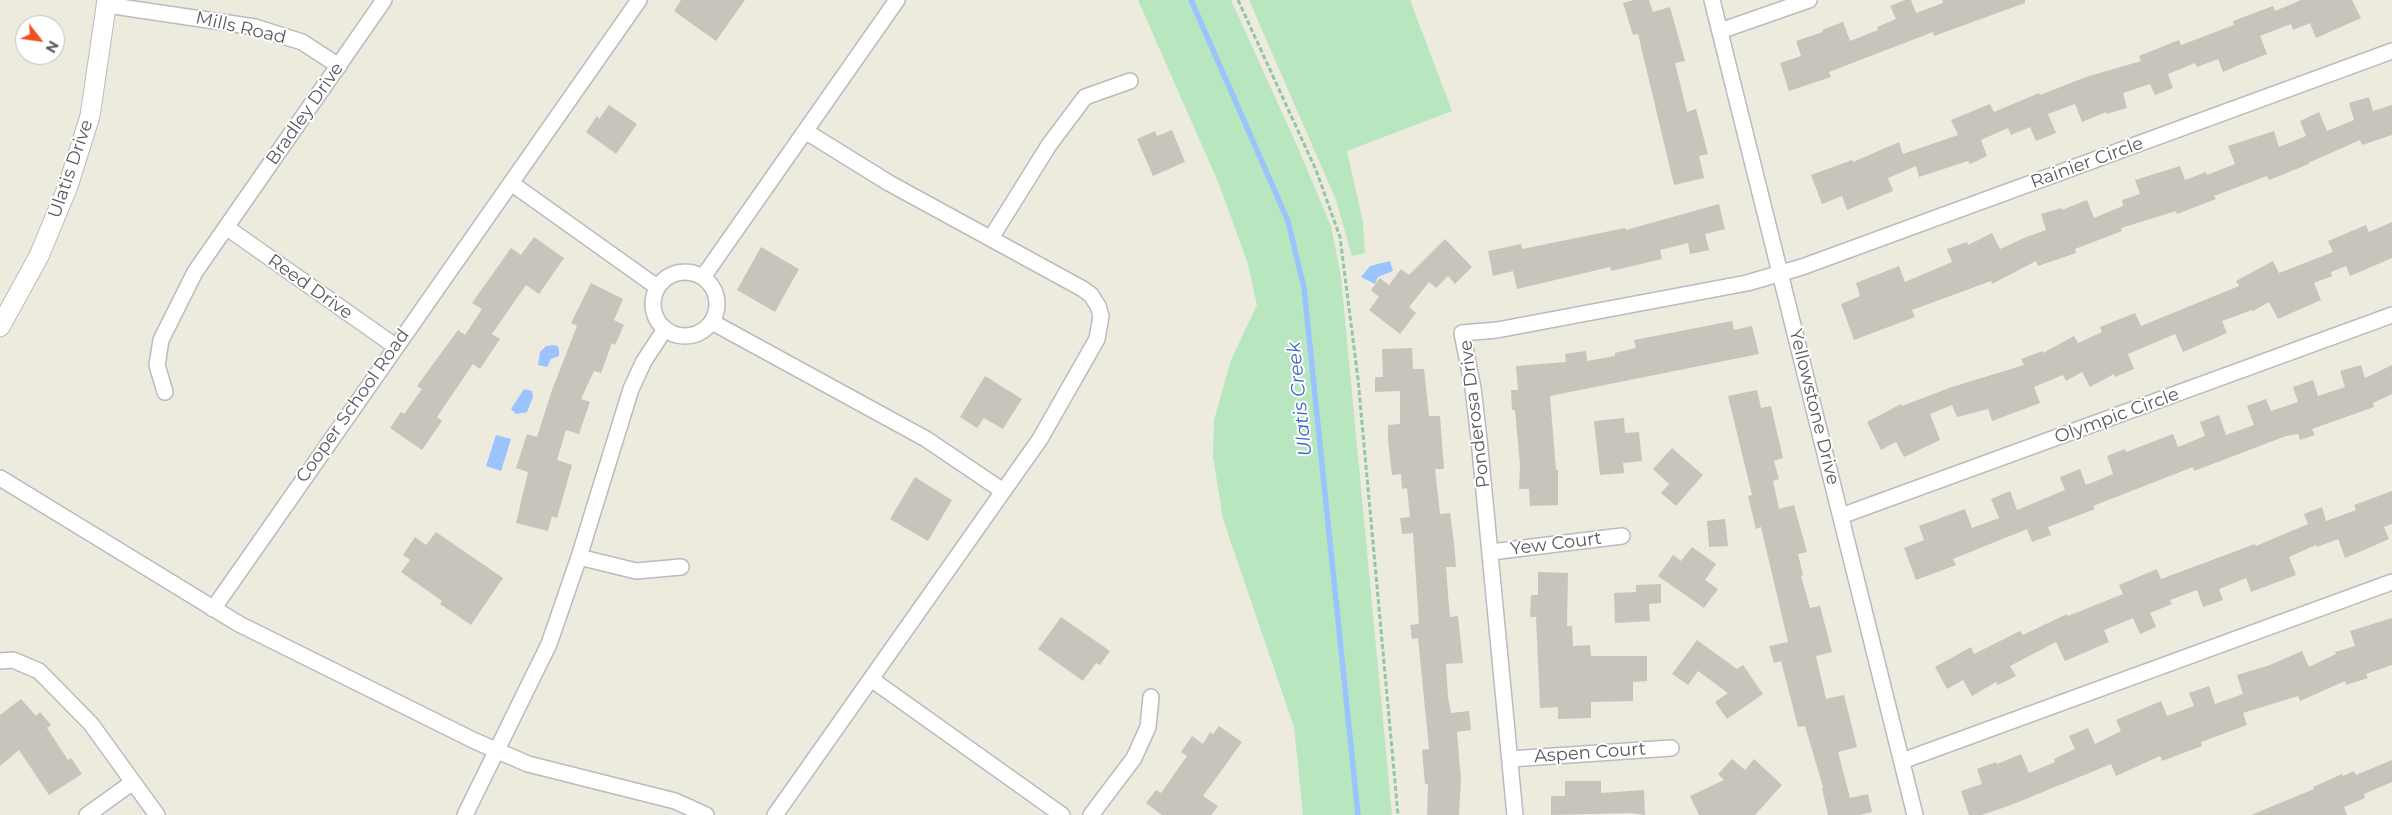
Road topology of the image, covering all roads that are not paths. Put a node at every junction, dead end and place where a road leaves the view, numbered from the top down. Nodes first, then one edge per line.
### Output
1 (384, 0) edge
2 (639, 0) edge
3 (897, 0) edge
4 (1712, 0) edge
5 (1808, 0) edge
6 (107, 3) edge
7 (1720, 31) junction
8 (2392, 51) edge
9 (339, 66) junction
10 (1130, 81) dead end
11 (805, 131) junction
12 (510, 183) junction
13 (226, 227) junction
14 (991, 238) junction
15 (1781, 274) junction
16 (703, 277) junction
17 (657, 287) junction
18 (2392, 315) edge
19 (712, 322) junction
20 (0, 328) edge
21 (665, 329) junction
22 (395, 346) junction
23 (165, 392) dead end
24 (0, 478) edge
25 (1003, 491) junction
26 (1842, 516) junction
27 (1622, 536) dead end
28 (1491, 552) junction
29 (579, 557) junction
30 (681, 567) dead end
31 (2392, 582) edge
32 (213, 609) junction
33 (0, 661) edge
34 (871, 679) junction
35 (1151, 698) dead end
36 (1671, 748) dead end
37 (497, 751) junction
38 (1510, 759) junction
39 (1902, 761) junction
40 (133, 782) junction
41 (86, 815) edge
42 (157, 815) edge
43 (465, 815) edge
44 (706, 815) edge
45 (776, 815) edge
46 (1062, 815) edge
47 (1091, 815) edge
48 (1515, 815) edge
49 (1915, 815) edge

1 - 9 street, Bradley Drive
2 - 12 street, Cooper School Road
3 - 11 street
4 - 7 street, Yellowstone Drive
5 - 7 street
6 - 9 street, Mills Road
6 - 20 street, Ulatis Drive
7 - 15 street, Yellowstone Drive
8 - 15 street, Rainier Circle
9 - 13 street, Bradley Drive
10 - 14 street
11 - 14 street
11 - 16 street
12 - 17 street
12 - 22 street, Cooper School Road
13 - 22 street, Reed Drive
13 - 23 street, Bradley Drive
14 - 25 street
15 - 26 street, Yellowstone Drive
15 - 28 street, Ponderosa Drive
16 - 17 street
16 - 19 street
17 - 21 street
18 - 26 street, Olympic Circle
19 - 21 street
19 - 25 street
21 - 29 street
22 - 32 street, Cooper School Road
24 - 32 street
25 - 34 street
26 - 39 street, Yellowstone Drive
27 - 28 street, Yew Court
28 - 38 street, Ponderosa Drive
29 - 30 street
29 - 37 street
31 - 39 street
32 - 37 street
33 - 40 street
34 - 45 street
34 - 46 street
35 - 47 street
36 - 38 street, Aspen Court
37 - 43 street
37 - 44 street
38 - 48 street, Ponderosa Drive
39 - 49 street, Yellowstone Drive
40 - 41 street
40 - 42 street

